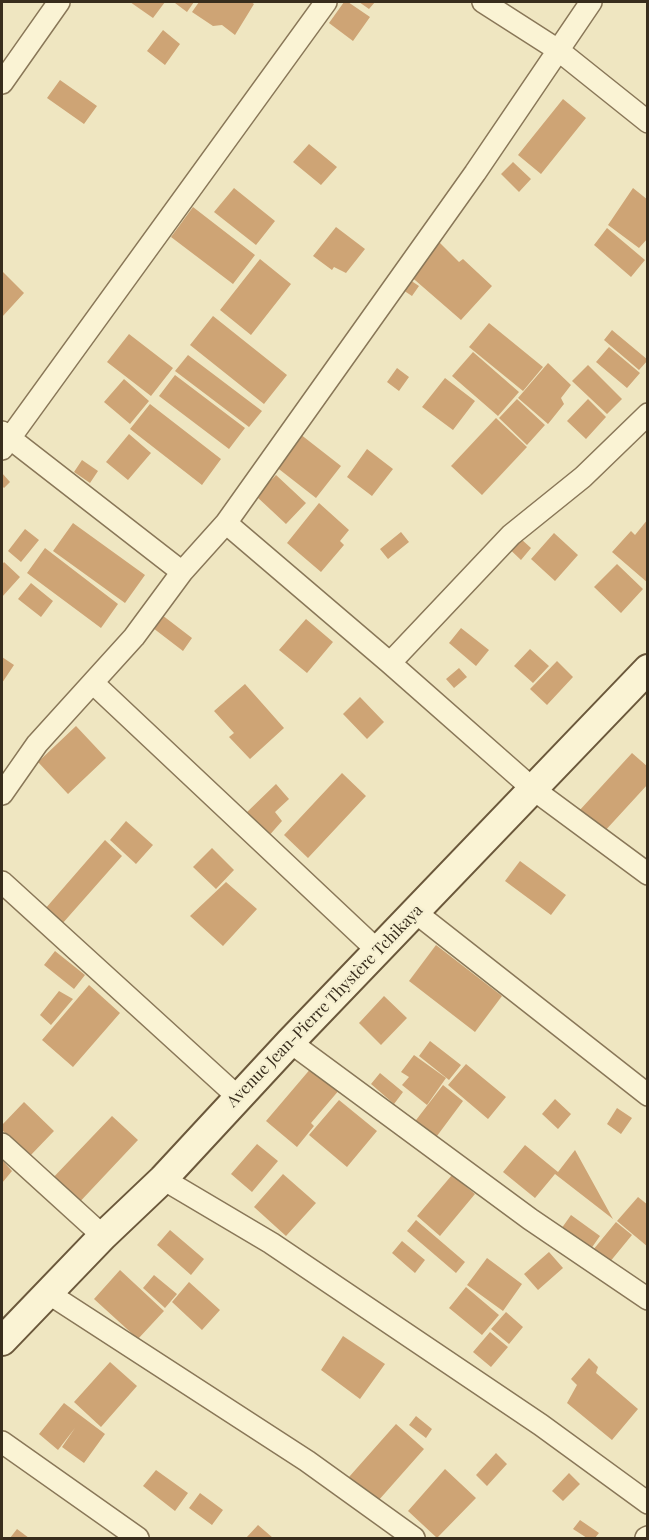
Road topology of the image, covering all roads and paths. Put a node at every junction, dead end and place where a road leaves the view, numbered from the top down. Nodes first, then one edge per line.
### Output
1 (59, 2) edge
2 (326, 2) edge
3 (483, 2) edge
4 (591, 2) edge
5 (558, 50) junction
6 (2, 83) edge
7 (648, 122) edge
8 (648, 414) edge
9 (4, 439) edge
10 (226, 523) junction
11 (182, 572) junction
12 (390, 663) junction
13 (647, 670) edge
14 (93, 683) junction
15 (533, 789) junction
16 (2, 794) edge
17 (648, 874) edge
18 (2, 882) edge
19 (415, 912) junction
20 (378, 951) junction
21 (290, 1042) junction
22 (648, 1095) edge
23 (238, 1097) junction
24 (2, 1144) edge
25 (163, 1179) junction
26 (103, 1236) junction
27 (48, 1293) junction
28 (648, 1299) edge
29 (2, 1341) edge
30 (2, 1442) edge
31 (648, 1503) edge
32 (138, 1539) edge
33 (414, 1539) edge

1 - 6 street
2 - 9 street
3 - 5 street
4 - 5 street
5 - 7 street
5 - 10 street
8 - 12 street
9 - 11 street
10 - 11 street
10 - 12 street
11 - 14 street
12 - 15 street
13 - 15 street, Avenue Jean-Pierre Thystère Tchikaya
14 - 16 street
14 - 20 street
15 - 17 street
15 - 19 street, Avenue Jean-Pierre Thystère Tchikaya
18 - 23 street
19 - 20 street, Avenue Jean-Pierre Thystère Tchikaya
19 - 22 street
20 - 21 street, Avenue Jean-Pierre Thystère Tchikaya
21 - 23 street, Avenue Jean-Pierre Thystère Tchikaya
21 - 28 street
23 - 25 street, Avenue Jean-Pierre Thystère Tchikaya
24 - 26 street
25 - 26 street, Avenue Jean-Pierre Thystère Tchikaya
25 - 31 street
26 - 27 street, Avenue Jean-Pierre Thystère Tchikaya
27 - 29 street, Avenue Jean-Pierre Thystère Tchikaya
27 - 33 street
30 - 32 street

